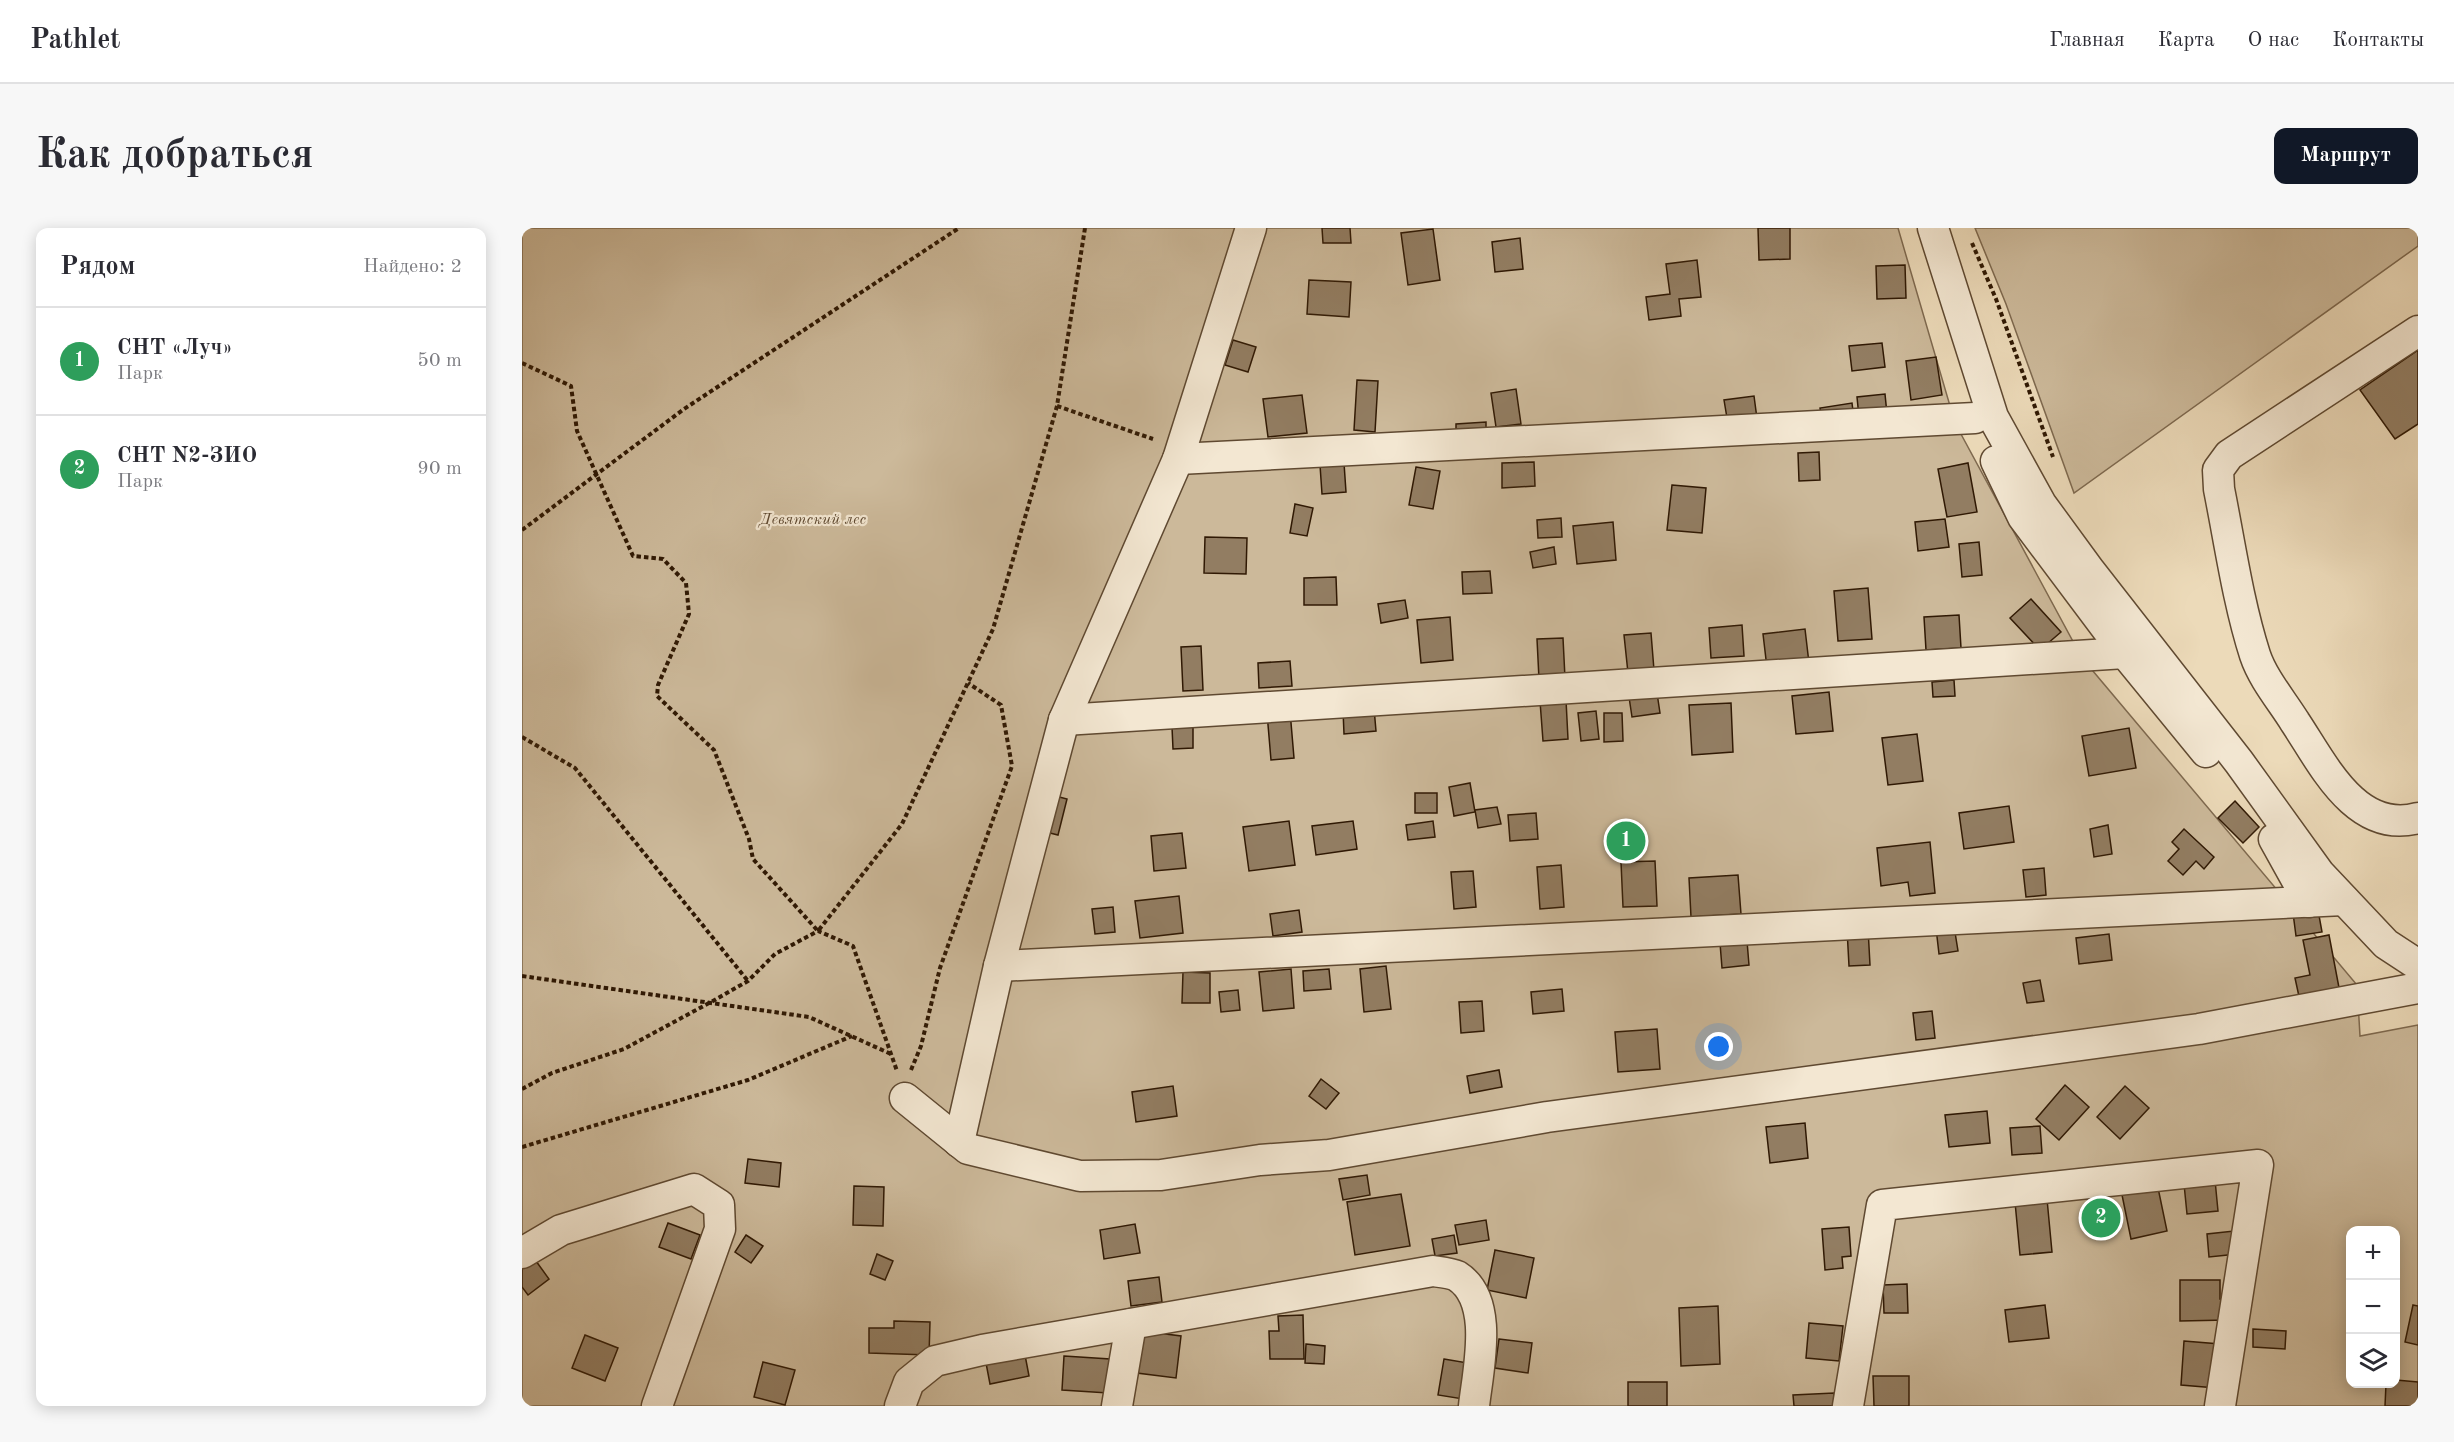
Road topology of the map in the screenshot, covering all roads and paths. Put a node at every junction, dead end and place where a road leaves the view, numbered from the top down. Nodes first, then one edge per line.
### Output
1 (959, 228) edge
2 (1085, 228) edge
3 (1251, 228) edge
4 (1915, 228) edge
5 (1933, 228) edge
6 (2418, 331) edge
7 (522, 363) edge
8 (1057, 406) junction
9 (1975, 418) junction
10 (1178, 459) junction
11 (598, 474) junction
12 (522, 530) edge
13 (2125, 653) junction
14 (968, 683) junction
15 (1064, 720) junction
16 (522, 737) edge
17 (2418, 818) edge
18 (2344, 900) junction
19 (2309, 902) junction
20 (818, 931) junction
21 (2418, 965) edge
22 (999, 966) junction
23 (522, 976) edge
24 (748, 981) junction
25 (2418, 988) edge
26 (711, 1002) junction
27 (852, 1036) junction
28 (891, 1054) junction
29 (522, 1089) edge
30 (904, 1093) junction
31 (959, 1142) junction
32 (522, 1147) edge
33 (522, 1253) edge
34 (1131, 1324) junction
35 (657, 1406) edge
36 (900, 1406) edge
37 (1117, 1406) edge
38 (1474, 1406) edge
39 (1848, 1406) edge
40 (2220, 1406) edge

1 - 11 path
2 - 8 path
3 - 10 street
4 - 9 street
5 - 18 street
6 - 17 street
7 - 11 path
8 - 10 path
8 - 14 path
9 - 10 street
9 - 13 street
10 - 15 street
11 - 12 path
11 - 20 path
13 - 15 street
13 - 19 street
14 - 20 path
14 - 30 path
15 - 22 street
16 - 24 path
18 - 19 street
18 - 21 street
19 - 22 street
20 - 24 path
20 - 28 path
22 - 31 street
23 - 26 path
24 - 26 path
25 - 31 street
26 - 27 path
26 - 29 path
27 - 28 path
27 - 32 path
28 - 30 path
30 - 31 street
33 - 35 street
34 - 36 street
34 - 37 street
34 - 38 street
39 - 40 street

